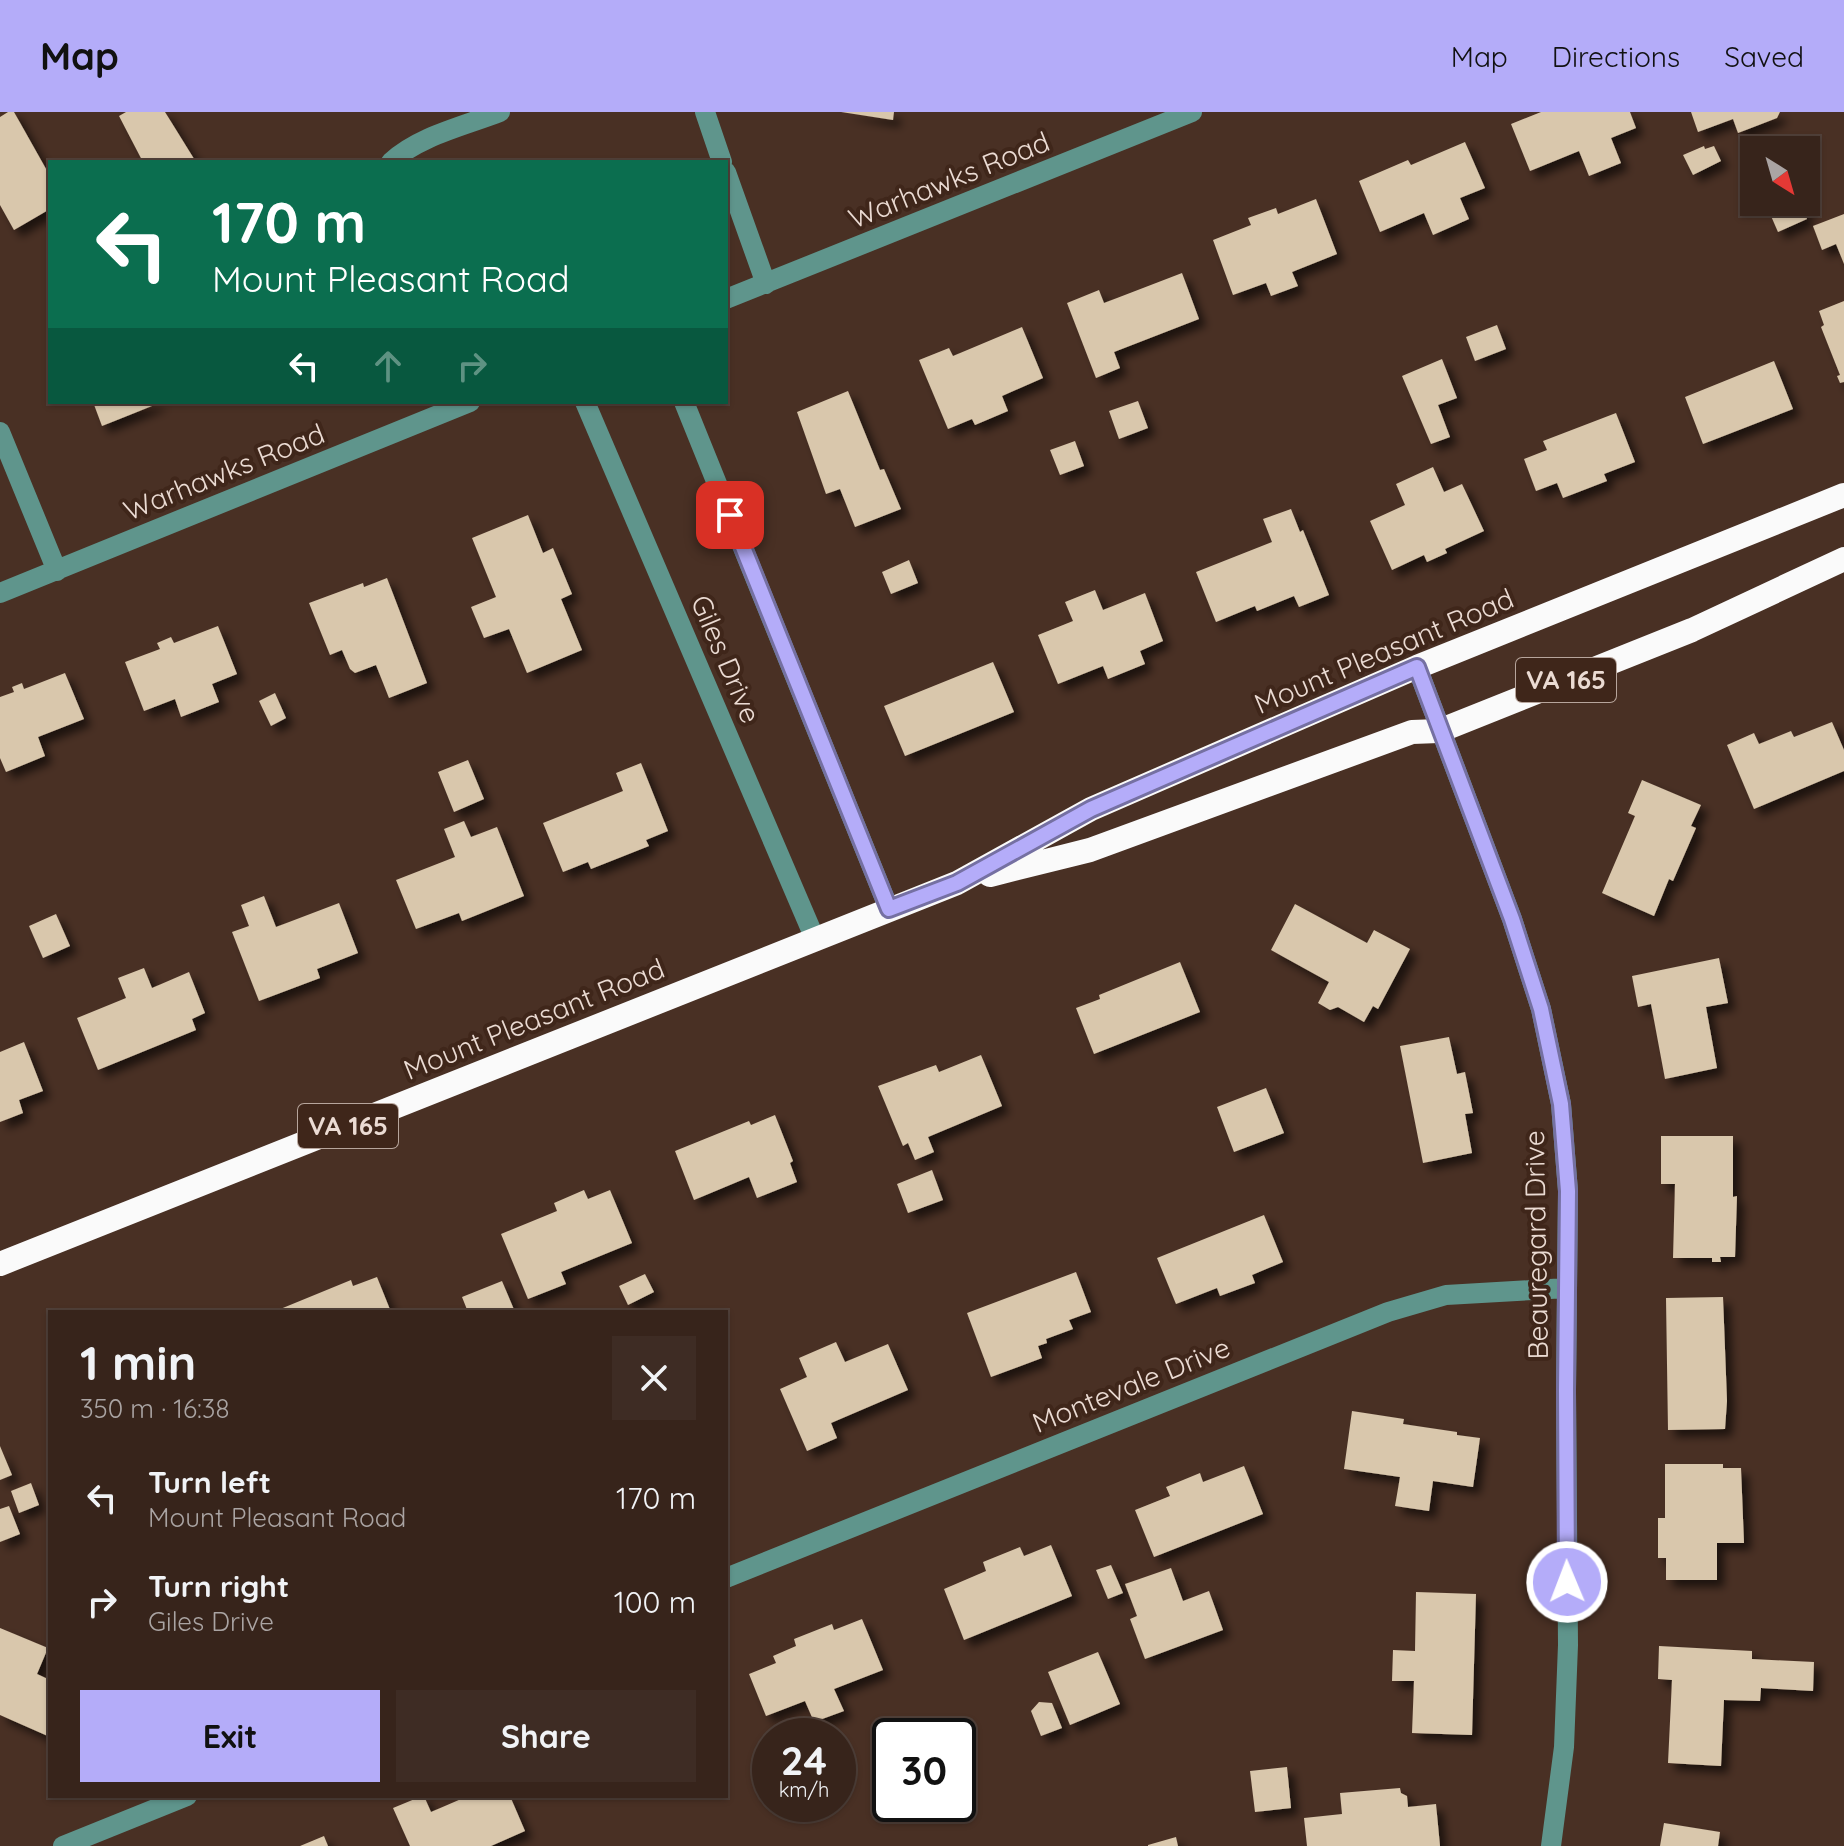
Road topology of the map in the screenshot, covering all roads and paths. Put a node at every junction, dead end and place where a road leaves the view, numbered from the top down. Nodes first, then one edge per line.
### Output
1 (500, 112) edge
2 (705, 112) edge
3 (1183, 114) edge
4 (393, 160) edge
5 (721, 160) edge
6 (728, 178) edge
7 (766, 284) junction
8 (728, 298) edge
9 (586, 404) edge
10 (685, 404) edge
11 (456, 405) edge
12 (0, 432) edge
13 (1844, 495) edge
14 (1844, 559) edge
15 (57, 571) junction
16 (0, 593) edge
17 (1417, 667) junction
18 (1439, 731) junction
19 (957, 883) junction
20 (889, 909) junction
21 (815, 939) junction
22 (0, 1264) edge
23 (1567, 1288) junction
24 (728, 1577) edge
25 (182, 1798) edge
26 (63, 1846) edge
27 (1551, 1846) edge

1 - 4 street
2 - 5 street
3 - 7 street, Warhawks Road
6 - 7 street
7 - 8 street, Warhawks Road
9 - 21 street, Giles Drive
10 - 20 street, Giles Drive
11 - 15 street, Warhawks Road
12 - 15 street
13 - 17 highway, Mount Pleasant Road / VA 165
14 - 18 highway, Mount Pleasant Road / VA 165
15 - 16 street, Warhawks Road
17 - 18 street, Beauregard Drive
17 - 19 highway, Mount Pleasant Road / VA 165
18 - 19 highway, Mount Pleasant Road / VA 165
18 - 23 street, Beauregard Drive
19 - 20 highway, Mount Pleasant Road / VA 165
20 - 21 highway, Mount Pleasant Road / VA 165
21 - 22 highway, Mount Pleasant Road / VA 165
23 - 24 street, Montevale Drive
23 - 27 street, Beauregard Drive
25 - 26 street

